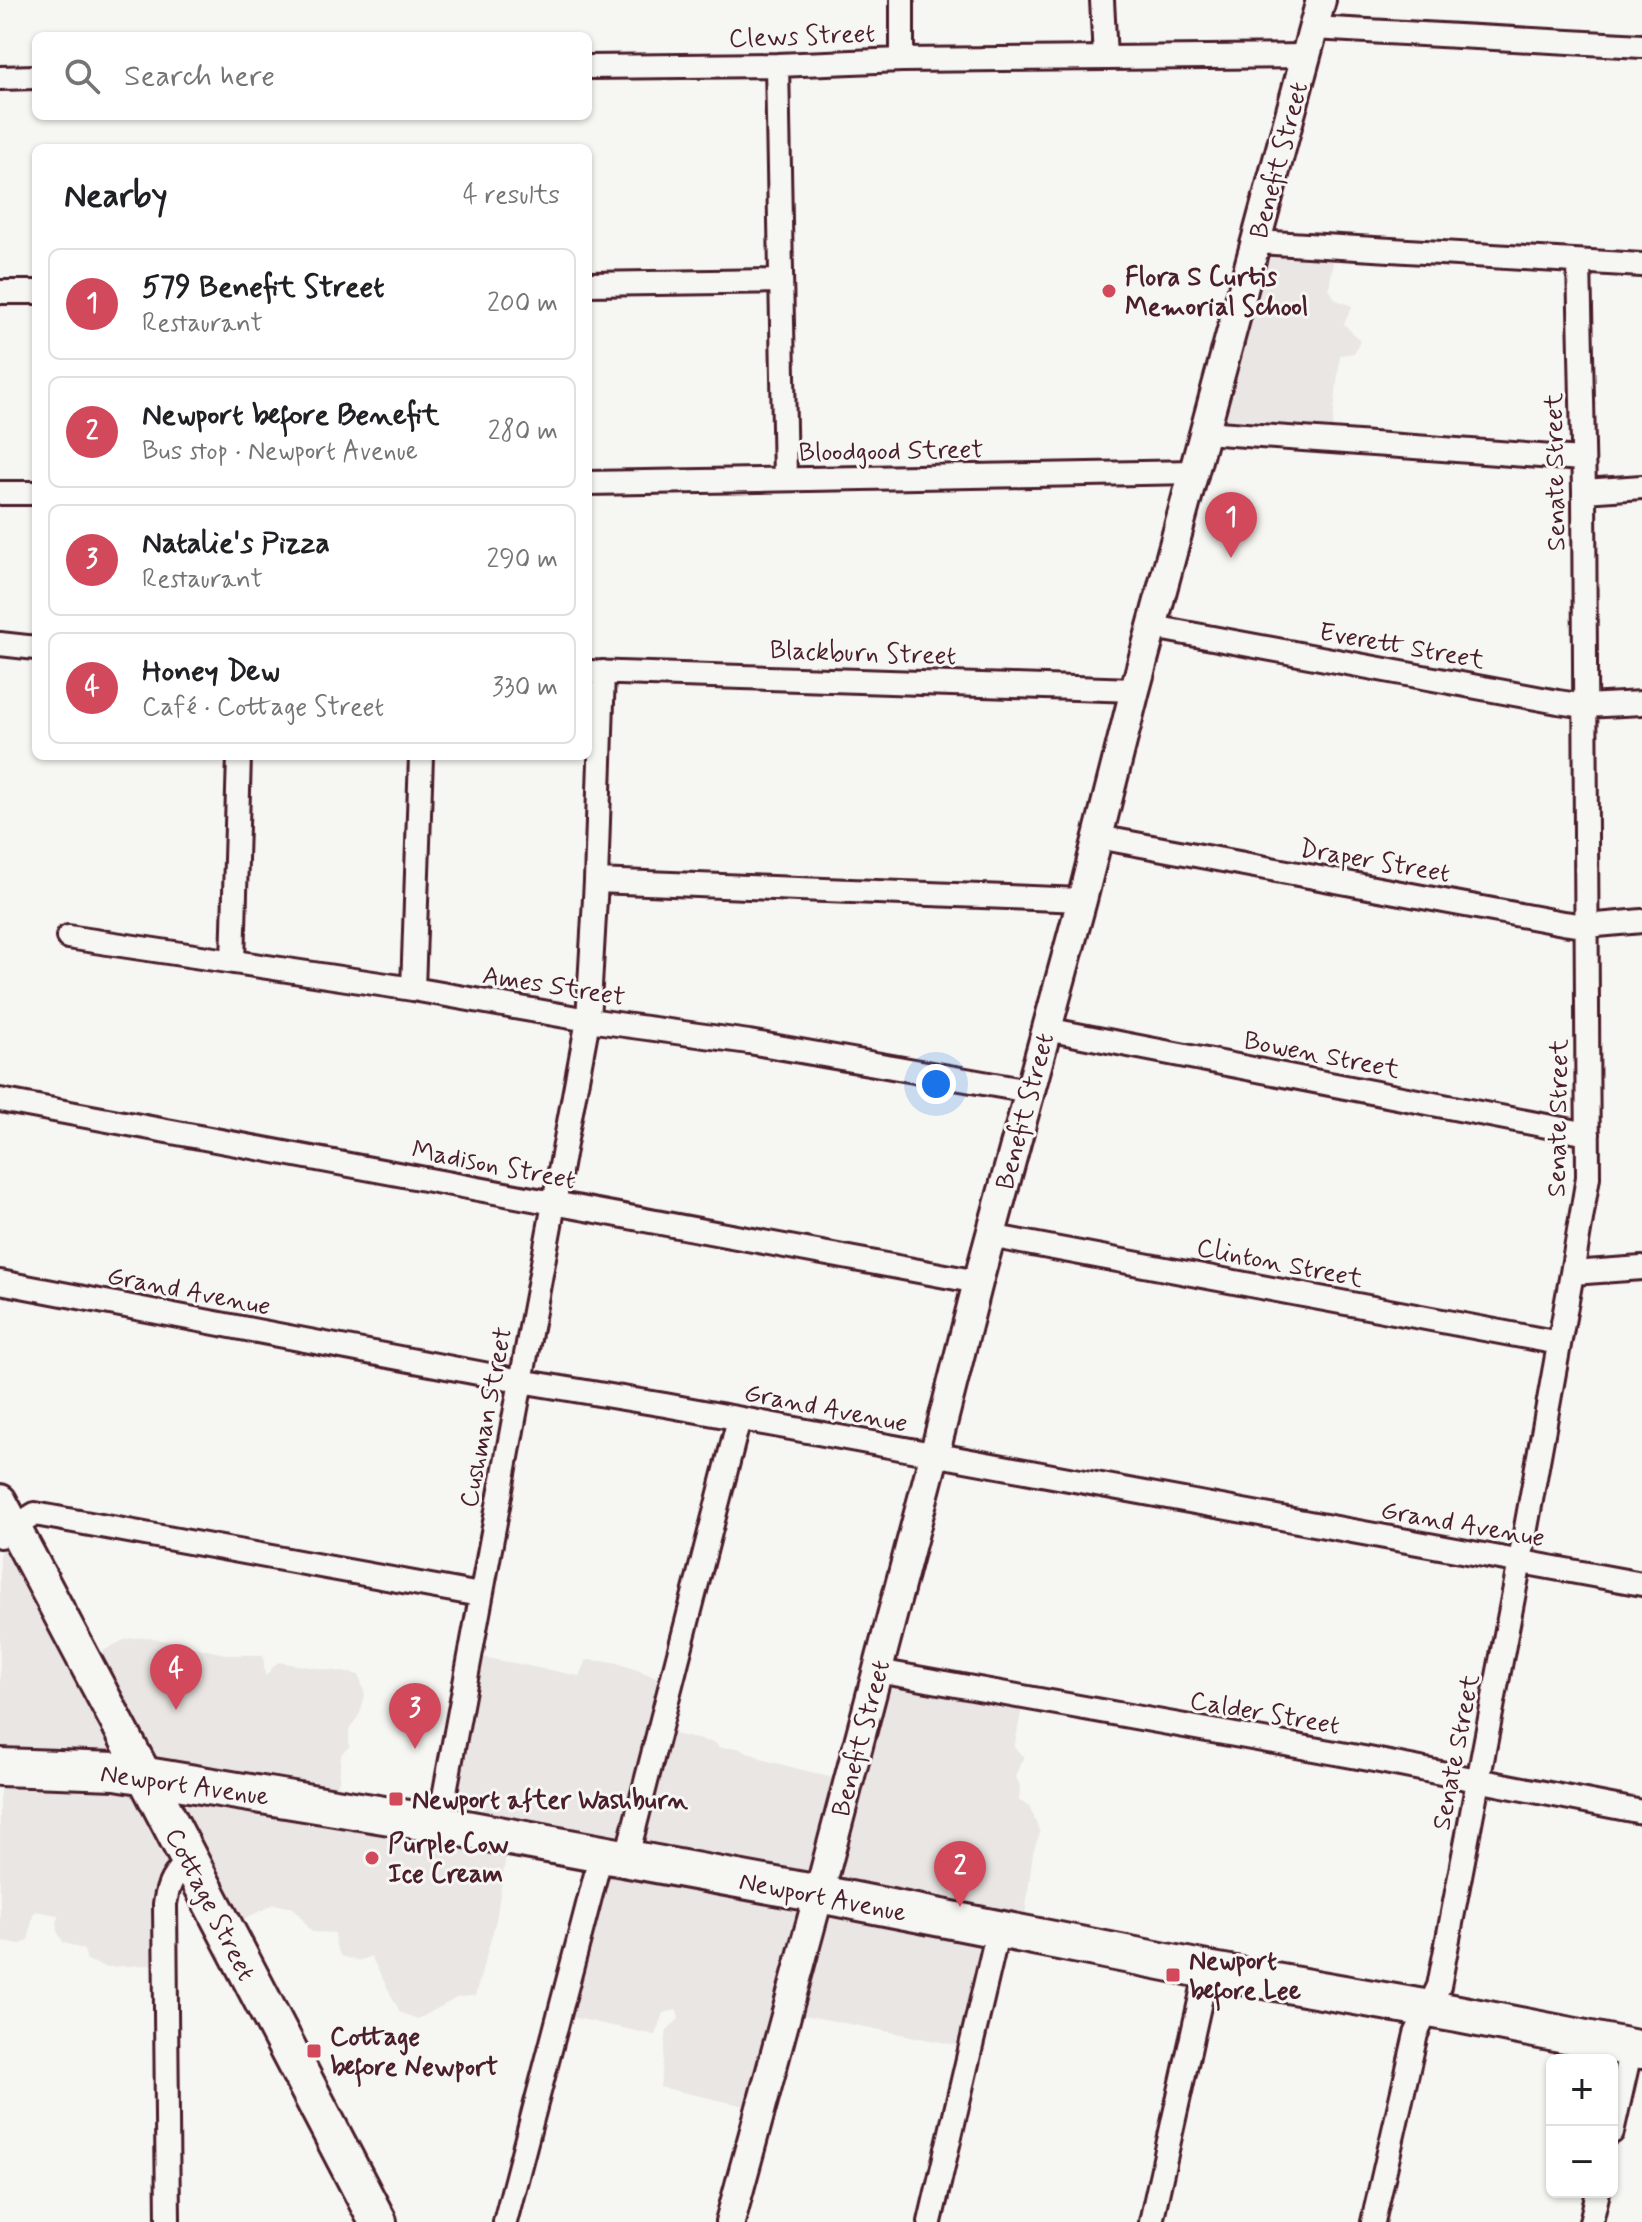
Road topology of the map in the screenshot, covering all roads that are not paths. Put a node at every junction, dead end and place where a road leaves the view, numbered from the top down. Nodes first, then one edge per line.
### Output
1 (902, 0) edge
2 (1102, 0) edge
3 (1321, 0) edge
4 (1313, 28) junction
5 (1642, 46) edge
6 (1306, 56) junction
7 (1105, 58) junction
8 (902, 60) junction
9 (777, 65) junction
10 (592, 67) edge
11 (32, 77) edge
12 (0, 78) edge
13 (1256, 242) junction
14 (1579, 262) junction
15 (1642, 265) edge
16 (781, 281) junction
17 (592, 284) edge
18 (0, 292) edge
19 (32, 292) edge
20 (1204, 432) junction
21 (1582, 459) junction
22 (1195, 472) junction
23 (785, 479) junction
24 (592, 483) edge
25 (1642, 487) edge
26 (1584, 491) junction
27 (0, 493) edge
28 (32, 493) edge
29 (1153, 627) junction
30 (0, 644) edge
31 (32, 648) edge
32 (595, 672) edge
33 (1135, 690) junction
34 (1642, 703) edge
35 (1585, 706) junction
36 (239, 760) edge
37 (421, 760) edge
38 (1098, 837) junction
39 (596, 881) junction
40 (1082, 900) junction
41 (1642, 921) edge
42 (1586, 926) junction
43 (68, 937) dead end
44 (233, 962) junction
45 (413, 989) junction
46 (588, 1020) junction
47 (1046, 1029) junction
48 (1029, 1091) junction
49 (0, 1100) edge
50 (1588, 1134) junction
51 (553, 1203) junction
52 (990, 1236) junction
53 (1642, 1268) edge
54 (1572, 1273) junction
55 (0, 1282) edge
56 (978, 1282) junction
57 (1559, 1343) junction
58 (520, 1381) junction
59 (739, 1419) junction
60 (934, 1456) junction
61 (5, 1522) edge
62 (1520, 1561) junction
63 (1642, 1584) edge
64 (480, 1595) junction
65 (878, 1671) junction
66 (0, 1767) edge
67 (145, 1775) junction
68 (1477, 1780) junction
69 (1642, 1812) edge
70 (439, 1824) junction
71 (614, 1858) junction
72 (189, 1862) junction
73 (819, 1894) junction
74 (998, 1930) junction
75 (1207, 1970) junction
76 (1429, 2009) junction
77 (1637, 2049) edge
78 (1614, 2126) edge
79 (1597, 2198) edge
80 (168, 2222) edge
81 (378, 2222) edge
82 (505, 2222) edge
83 (730, 2222) edge
84 (930, 2222) edge
85 (1151, 2222) edge
86 (1373, 2222) edge
87 (1591, 2222) edge

1 - 8 street
2 - 7 street
3 - 4 street, Benefit Street
4 - 5 street
4 - 6 street, Benefit Street
6 - 7 street, Clews Street
6 - 13 street, Benefit Street
7 - 8 street, Clews Street
8 - 9 street, Clews Street
9 - 10 street, Clews Street
9 - 16 street
11 - 12 street
13 - 14 street
13 - 20 street, Benefit Street
14 - 15 street
14 - 21 street, Senate Street
16 - 17 street
16 - 23 street
18 - 19 street
20 - 21 street
20 - 22 street, Benefit Street
21 - 26 street, Senate Street
22 - 23 street, Bloodgood Street
22 - 29 street, Benefit Street
23 - 24 street, Bloodgood Street
25 - 26 street
26 - 35 street, Senate Street
27 - 28 street
29 - 33 street, Benefit Street
29 - 35 street, Everett Street
30 - 31 street
32 - 33 street, Blackburn Street
32 - 39 street, Cushman Street
33 - 38 street, Benefit Street
34 - 35 street, Everett Street
35 - 42 street, Senate Street
36 - 44 street
37 - 45 street
38 - 40 street, Benefit Street
38 - 42 street, Draper Street
39 - 40 street
39 - 46 street, Cushman Street
40 - 47 street, Benefit Street
41 - 42 street, Draper Street
42 - 50 street, Senate Street
43 - 44 street, Ames Street
44 - 45 street, Ames Street
45 - 46 street, Ames Street
46 - 48 street, Ames Street
46 - 51 street, Cushman Street
47 - 48 street, Benefit Street
47 - 50 street, Bowen Street
48 - 52 street, Benefit Street
49 - 51 street, Madison Street
50 - 54 street, Senate Street
51 - 56 street, Madison Street
51 - 58 street, Cushman Street
52 - 56 street, Benefit Street
52 - 57 street, Clinton Street
53 - 54 street
54 - 57 street, Senate Street
55 - 58 street, Grand Avenue
56 - 60 street, Benefit Street
57 - 62 street, Senate Street
58 - 59 street, Grand Avenue
58 - 64 street, Cushman Street
59 - 60 street, Grand Avenue
59 - 71 street
60 - 62 street, Grand Avenue
60 - 65 street, Benefit Street
61 - 64 street
61 - 67 main road, Cottage Street
62 - 63 street, Grand Avenue
62 - 68 street, Senate Street
64 - 70 street, Cushman Street
65 - 68 street, Calder Street
65 - 73 street, Benefit Street
66 - 67 main road, Newport Avenue
67 - 70 main road, Newport Avenue
67 - 72 main road, Cottage Street
68 - 69 street, Calder Street
68 - 76 street, Senate Street
70 - 71 main road, Newport Avenue
71 - 73 main road, Newport Avenue
71 - 82 street
72 - 80 street
72 - 81 main road, Cottage Street
73 - 74 main road, Newport Avenue
73 - 83 street, Benefit Street
74 - 75 main road, Newport Avenue
74 - 84 street
75 - 76 main road, Newport Avenue
75 - 85 street
76 - 77 main road, Newport Avenue
76 - 86 street, Senate Street
77 - 78 street
79 - 87 street

